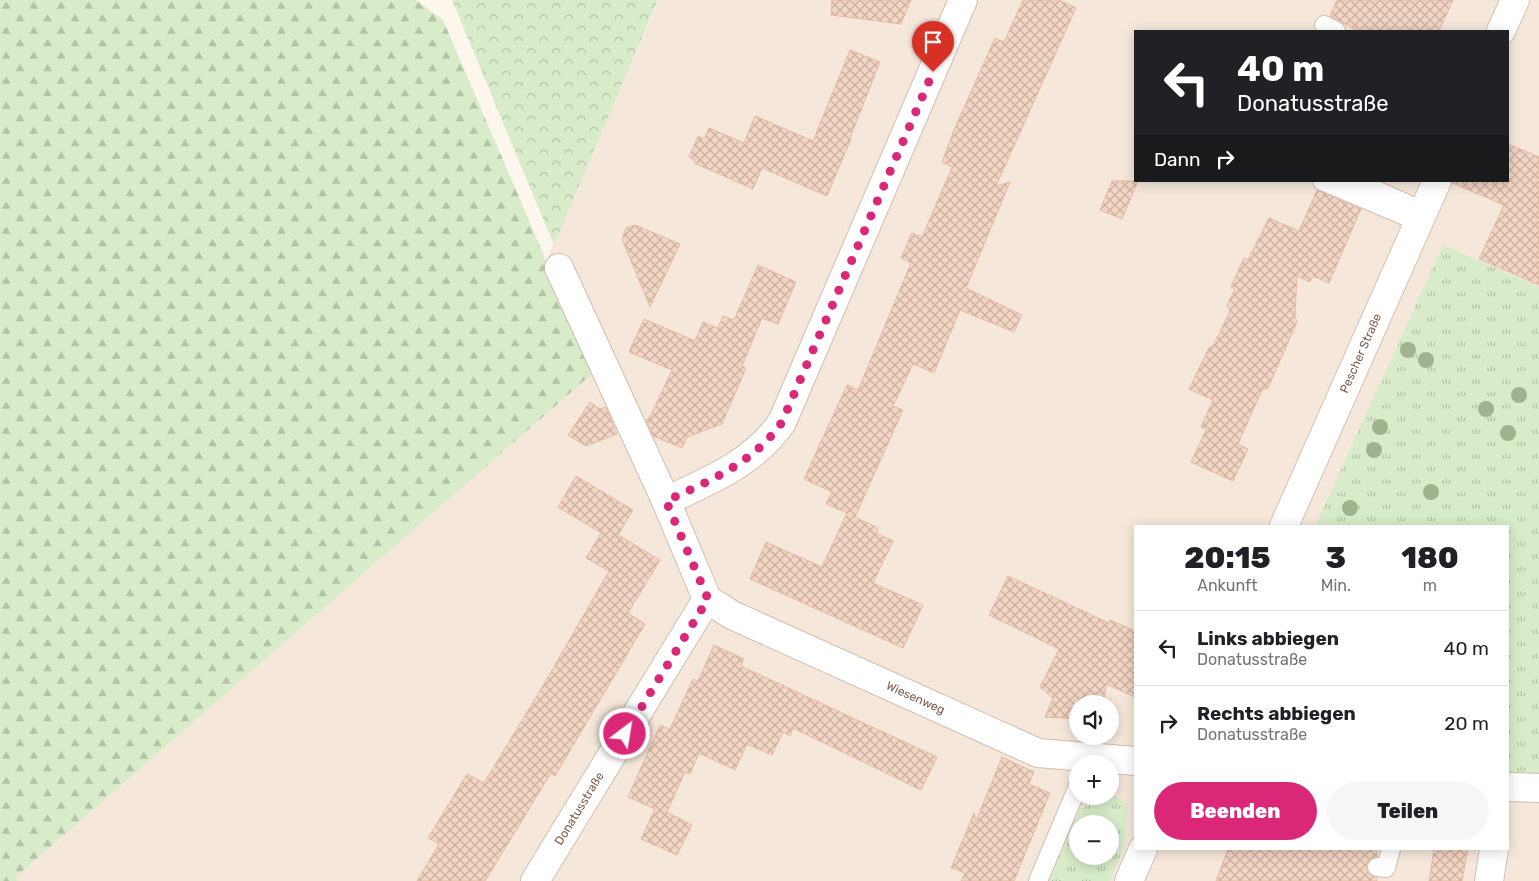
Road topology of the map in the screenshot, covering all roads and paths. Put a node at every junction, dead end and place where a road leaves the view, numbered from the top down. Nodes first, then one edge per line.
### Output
1 (964, 0) edge
2 (1515, 0) edge
3 (1501, 30) edge
4 (1325, 182) edge
5 (1358, 182) edge
6 (1437, 182) edge
7 (1421, 217) junction
8 (558, 268) dead end
9 (666, 501) junction
10 (1284, 525) edge
11 (708, 599) junction
12 (1069, 758) edge
13 (1119, 761) edge
14 (1134, 761) edge
15 (1509, 787) edge
16 (1539, 788) edge
17 (1070, 805) edge
18 (1143, 850) edge
19 (1391, 850) edge
20 (1494, 850) edge
21 (1377, 868) dead end
22 (535, 881) edge
23 (1038, 881) edge
24 (1129, 881) edge
25 (1489, 881) edge

1 - 9 street
2 - 3 street
4 - 7 lane
5 - 7 lane
6 - 7 street, Pescher Straße
7 - 10 street, Pescher Straße
8 - 9 street
9 - 11 street
11 - 12 street, Wiesenweg
11 - 22 street, Donatusstraße
13 - 14 street, Wiesenweg
15 - 16 street
17 - 23 lane
18 - 24 street
19 - 21 lane
20 - 25 street

